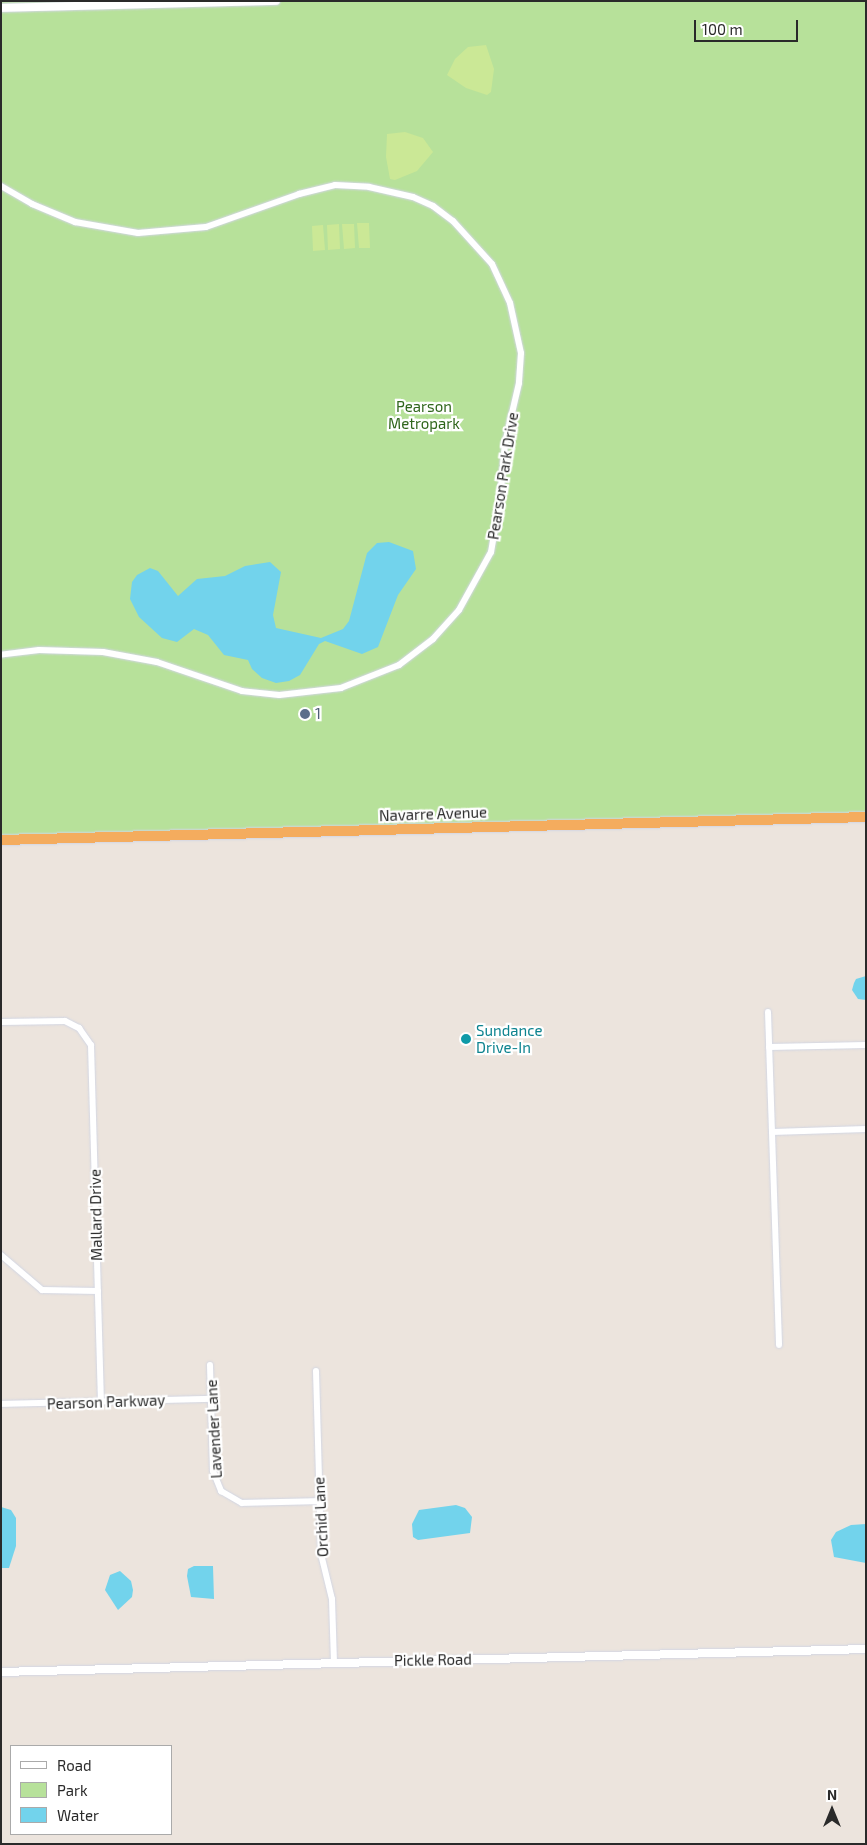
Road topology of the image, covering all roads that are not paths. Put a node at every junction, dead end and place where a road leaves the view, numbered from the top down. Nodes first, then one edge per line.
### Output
1 (276, 1) edge
2 (1, 8) edge
3 (1, 186) edge
4 (1, 655) edge
5 (866, 817) edge
6 (1, 840) edge
7 (768, 1012) dead end
8 (1, 1022) edge
9 (866, 1045) edge
10 (769, 1047) junction
11 (866, 1129) edge
12 (772, 1132) junction
13 (1, 1255) edge
14 (98, 1291) junction
15 (779, 1345) dead end
16 (210, 1365) dead end
17 (316, 1370) dead end
18 (211, 1399) junction
19 (101, 1402) junction
20 (1, 1404) edge
21 (320, 1501) junction
22 (866, 1649) edge
23 (334, 1662) junction
24 (1, 1672) edge

1 - 2 street
3 - 4 street, Pearson Park Drive
5 - 6 highway, Navarre Avenue
7 - 10 street
8 - 14 street, Mallard Drive
9 - 10 street
10 - 12 street
11 - 12 street
12 - 15 street
13 - 14 street
14 - 19 street, Mallard Drive
16 - 18 street, Lavender Lane
17 - 21 street, Orchid Lane
18 - 19 street, Pearson Parkway
18 - 21 street, Lavender Lane
19 - 20 street, Pearson Parkway
21 - 23 street, Orchid Lane
22 - 23 street, Pickle Road
23 - 24 street, Pickle Road

